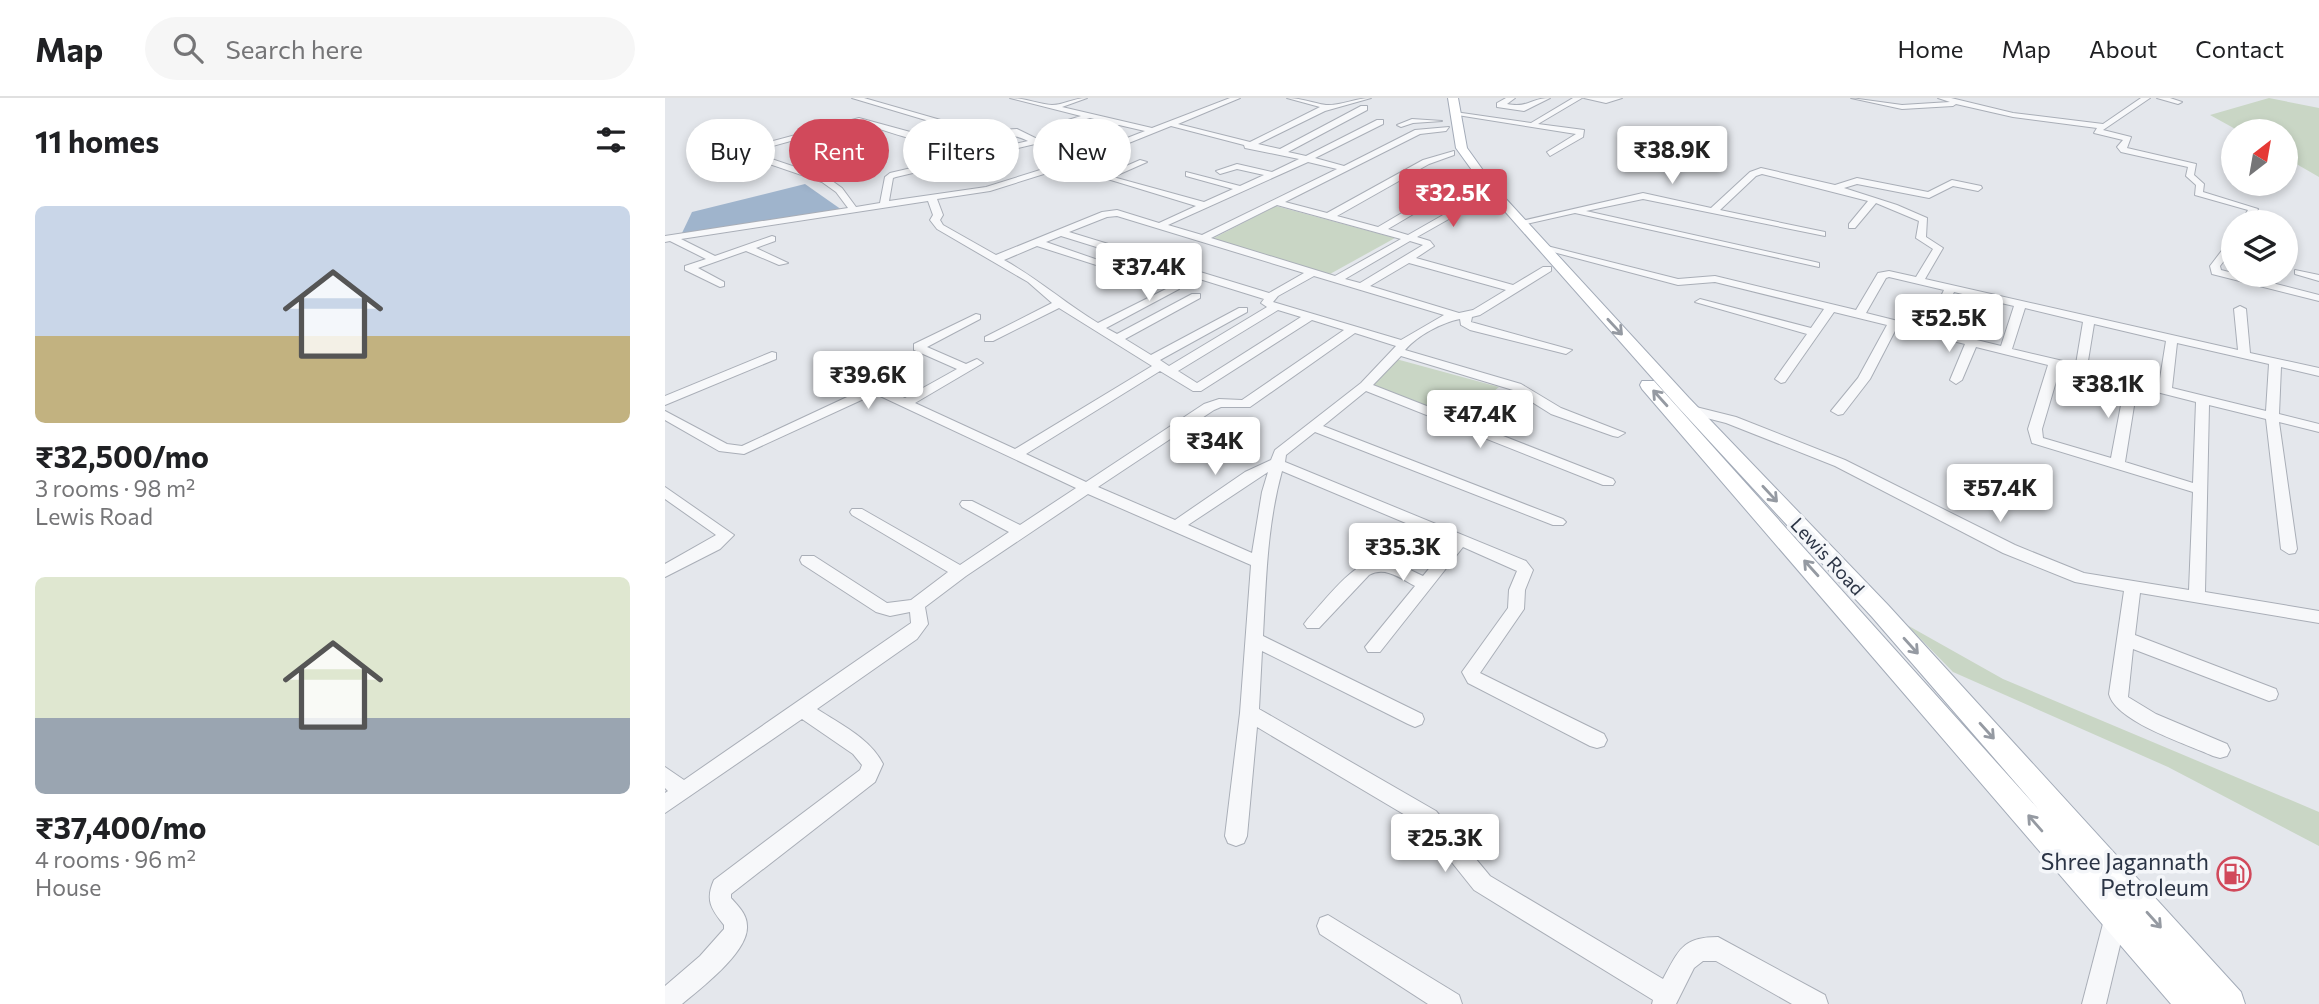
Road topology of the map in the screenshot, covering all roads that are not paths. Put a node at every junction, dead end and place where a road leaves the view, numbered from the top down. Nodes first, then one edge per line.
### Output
1 (856, 98) edge
2 (1014, 98) edge
3 (1083, 98) edge
4 (1235, 98) edge
5 (1291, 98) edge
6 (1367, 98) edge
7 (1443, 98) edge
8 (1511, 98) edge
9 (1546, 98) edge
10 (1578, 98) edge
11 (1588, 98) edge
12 (1618, 98) edge
13 (1856, 98) edge
14 (1942, 98) edge
15 (2161, 98) edge
16 (2140, 99) edge
17 (2178, 102) dead end
18 (1054, 103) edge
19 (1960, 103) junction
20 (1327, 107) junction
21 (1364, 108) dead end
22 (1516, 109) junction
23 (1089, 116) junction
24 (1450, 116) edge
25 (1497, 118) junction
26 (930, 119) edge
27 (1080, 119) edge
28 (1101, 119) edge
29 (1380, 122) dead end
30 (1534, 123) junction
31 (1170, 124) junction
32 (1401, 125) dead end
33 (1131, 126) edge
34 (2103, 126) junction
35 (1154, 131) junction
36 (903, 133) edge
37 (1310, 136) junction
38 (1131, 140) edge
39 (1033, 142) edge
40 (775, 143) edge
41 (1342, 143) junction
42 (1248, 146) junction
43 (1355, 146) dead end
44 (1366, 149) dead end
45 (1378, 152) junction
46 (1279, 153) junction
47 (1451, 153) junction
48 (1550, 154) dead end
49 (1305, 159) junction
50 (1143, 162) dead end
51 (775, 163) edge
52 (1342, 169) junction
53 (1220, 171) dead end
54 (1189, 174) dead end
55 (1271, 174) junction
56 (1033, 175) edge
57 (1468, 178) junction
58 (1238, 188) junction
59 (1978, 188) dead end
60 (1833, 189) junction
61 (1483, 196) junction
62 (932, 199) junction
63 (1276, 202) junction
64 (1872, 202) junction
65 (1204, 205) junction
66 (884, 206) junction
67 (1714, 210) junction
68 (2252, 210) edge
69 (855, 211) junction
70 (1573, 211) junction
71 (1329, 216) junction
72 (1522, 222) junction
73 (1159, 226) junction
74 (1852, 226) dead end
75 (1380, 230) junction
76 (1059, 232) junction
77 (1822, 234) dead end
78 (1410, 238) junction
79 (668, 239) edge
80 (772, 239) dead end
81 (1202, 239) junction
82 (1036, 242) junction
83 (747, 248) junction
84 (1543, 248) junction
85 (2221, 258) edge
86 (714, 259) junction
87 (994, 260) junction
88 (1410, 260) junction
89 (783, 263) dead end
90 (1815, 265) dead end
91 (1547, 269) junction
92 (1122, 270) dead end
93 (1313, 272) junction
94 (2299, 272) dead end
95 (2221, 273) edge
96 (2319, 278) edge
97 (1337, 279) junction
98 (1919, 281) junction
99 (720, 284) dead end
100 (1363, 286) junction
101 (2275, 287) edge
102 (1174, 289) dead end
103 (1514, 289) junction
104 (1950, 289) junction
105 (1196, 296) dead end
106 (2319, 298) edge
107 (1272, 302) junction
108 (1700, 302) dead end
109 (1584, 303) junction
110 (1059, 304) junction
111 (2019, 304) junction
112 (1831, 308) junction
113 (2240, 309) dead end
114 (1243, 310) dead end
115 (1859, 314) junction
116 (1461, 315) junction
117 (976, 317) dead end
118 (1309, 317) junction
119 (2089, 320) junction
120 (1894, 323) junction
121 (1098, 327) junction
122 (1353, 329) junction
123 (1930, 331) junction
124 (1814, 332) junction
125 (1118, 338) junction
126 (989, 339) dead end
127 (2172, 339) junction
128 (1972, 341) junction
129 (1399, 347) junction
130 (2006, 349) junction
131 (1566, 350) dead end
132 (2245, 355) junction
133 (772, 356) dead end
134 (2275, 362) junction
135 (2055, 363) junction
136 (1160, 366) junction
137 (2081, 369) junction
138 (2319, 372) edge
139 (1781, 379) dead end
140 (1956, 380) dead end
141 (2132, 382) junction
142 (1365, 386) junction
143 (2165, 390) junction
144 (2203, 399) junction
145 (665, 401) edge
146 (907, 402) junction
147 (1692, 410) junction
148 (1838, 411) dead end
149 (665, 415) edge
150 (2272, 416) junction
151 (1312, 426) junction
152 (2319, 428) edge
153 (1618, 433) dead end
154 (1017, 454) junction
155 (1726, 459) junction
156 (1275, 463) junction
157 (2117, 464) junction
158 (1608, 482) dead end
159 (1087, 488) junction
160 (2199, 489) junction
161 (665, 492) edge
162 (967, 504) dead end
163 (857, 512) dead end
164 (1558, 522) dead end
165 (1175, 527) junction
166 (1020, 533) junction
167 (1460, 541) junction
168 (2289, 549) dead end
169 (808, 560) dead end
170 (1259, 562) junction
171 (665, 571) edge
172 (960, 572) junction
173 (1426, 584) junction
174 (2133, 586) junction
175 (2197, 596) junction
176 (916, 605) junction
177 (2319, 617) edge
178 (1313, 624) dead end
179 (2126, 639) junction
180 (1255, 640) junction
181 (1374, 647) dead end
182 (2269, 694) dead end
183 (802, 709) junction
184 (1249, 713) junction
185 (1415, 719) dead end
186 (1597, 740) dead end
187 (2220, 750) dead end
188 (665, 776) edge
189 (683, 791) junction
190 (665, 804) edge
191 (1236, 836) dead end
192 (2116, 916) junction
193 (1328, 926) dead end
194 (1665, 1000) edge
195 (665, 1002) edge
196 (1450, 1004) edge
197 (1816, 1004) edge
198 (2094, 1004) edge
199 (2192, 1004) edge
200 (2229, 1004) edge

1 - 26 street
2 - 18 street
3 - 18 street
4 - 31 street
5 - 20 street
6 - 20 street
7 - 24 main road, Lewis Road
8 - 22 street
9 - 22 street
10 - 30 street
11 - 12 street
13 - 19 street
14 - 19 street
15 - 17 street
16 - 34 street
18 - 23 street
19 - 34 street
20 - 42 street
21 - 37 street
22 - 25 street
23 - 27 street
23 - 28 street
24 - 25 street
24 - 32 street
24 - 45 street
24 - 47 main road, Lewis Road
24 - 72 main road, Lewis Road
25 - 30 street
29 - 41 street
30 - 48 street
31 - 35 street
31 - 42 street
33 - 35 street
34 - 68 street
35 - 38 street
36 - 40 street
37 - 41 street
37 - 46 street
39 - 66 street
41 - 43 street
41 - 49 street
42 - 46 street
44 - 45 street
45 - 52 street
46 - 49 street
47 - 57 main road, Lewis Road
47 - 71 street
49 - 52 street
49 - 55 street
50 - 65 street
51 - 69 street
52 - 63 street
53 - 55 street
54 - 58 street
55 - 58 street
56 - 62 street
57 - 61 main road, Lewis Road
57 - 75 street
58 - 65 street
59 - 60 street
60 - 64 street
60 - 67 street
61 - 78 street
61 - 91 main road, Lewis Road
62 - 66 street
62 - 87 street
63 - 71 street
63 - 81 street
64 - 74 street
64 - 98 street
65 - 73 street
66 - 69 street
67 - 70 street
67 - 77 street
69 - 79 street
70 - 72 street
70 - 90 street
71 - 75 street
72 - 84 main road, Lewis Road
73 - 76 street
73 - 81 street
75 - 78 street
76 - 82 street
76 - 107 street
78 - 88 street
78 - 97 street
79 - 86 street
80 - 83 street
81 - 93 street
82 - 87 street
82 - 92 street
83 - 86 street
83 - 89 street
84 - 109 main road, Lewis Road
84 - 112 street
85 - 95 street
86 - 99 street
87 - 110 street
88 - 100 street
88 - 103 street
91 - 103 street
91 - 109 main road, Lewis Road
93 - 97 street
93 - 107 street
94 - 96 street
97 - 100 street
98 - 104 street
98 - 115 street
100 - 116 street
101 - 106 street
102 - 121 street
103 - 116 street
104 - 111 street
104 - 123 street
105 - 125 street
107 - 118 street
107 - 136 street
108 - 124 street
109 -> 147 main road, Lewis Road
155 -> 109 main road, Lewis Road
110 - 121 street
110 - 126 street
111 - 119 street
111 - 130 street
112 - 115 street
112 - 124 street
113 - 132 street
114 - 136 street
115 - 120 street
116 - 129 street
116 - 131 street
117 - 146 street
118 - 122 street
118 - 136 street
119 - 127 street
119 - 137 street
120 - 123 street
120 - 148 street
121 - 125 street
122 - 129 street
122 - 159 street
123 - 128 street
124 - 139 street
125 - 136 street
127 - 132 street
127 - 143 street
128 - 130 street
128 - 140 street
129 - 142 street
129 - 153 street
130 - 135 street
132 - 134 street
133 - 145 street
134 - 138 street
134 - 150 street
135 - 137 street
135 - 157 street
136 - 154 street
137 - 141 street
141 - 143 street
141 - 157 street
142 - 151 street
142 - 158 street
143 - 144 street
144 - 150 street
144 - 160 street
146 - 149 street
146 - 154 street
147 - 155 main road, Lewis Road
147 - 174 street
150 - 152 street
150 - 168 street
151 - 156 street
151 - 164 street
154 - 159 street
192 -> 155 main road, Lewis Road
155 -> 200 main road, Lewis Road
156 - 165 street
156 - 167 street
156 - 170 street
157 - 160 street
159 - 165 street
159 - 166 street
160 - 175 street
161 - 171 street
162 - 166 street
163 - 172 street
165 - 170 street
166 - 172 street
167 - 173 street
167 - 186 street
169 - 176 street
170 - 180 street
172 - 176 street
173 - 178 street
173 - 181 street
174 - 175 street
174 - 179 street
175 - 177 street
176 - 183 street
179 - 182 street
179 - 187 street
180 - 184 street
180 - 185 street
183 - 189 street
183 - 195 street
184 - 191 street
184 - 194 street
188 - 189 street
189 - 190 street
192 - 198 street
192 - 199 main road, Lewis Road
193 - 196 street
194 - 197 street

